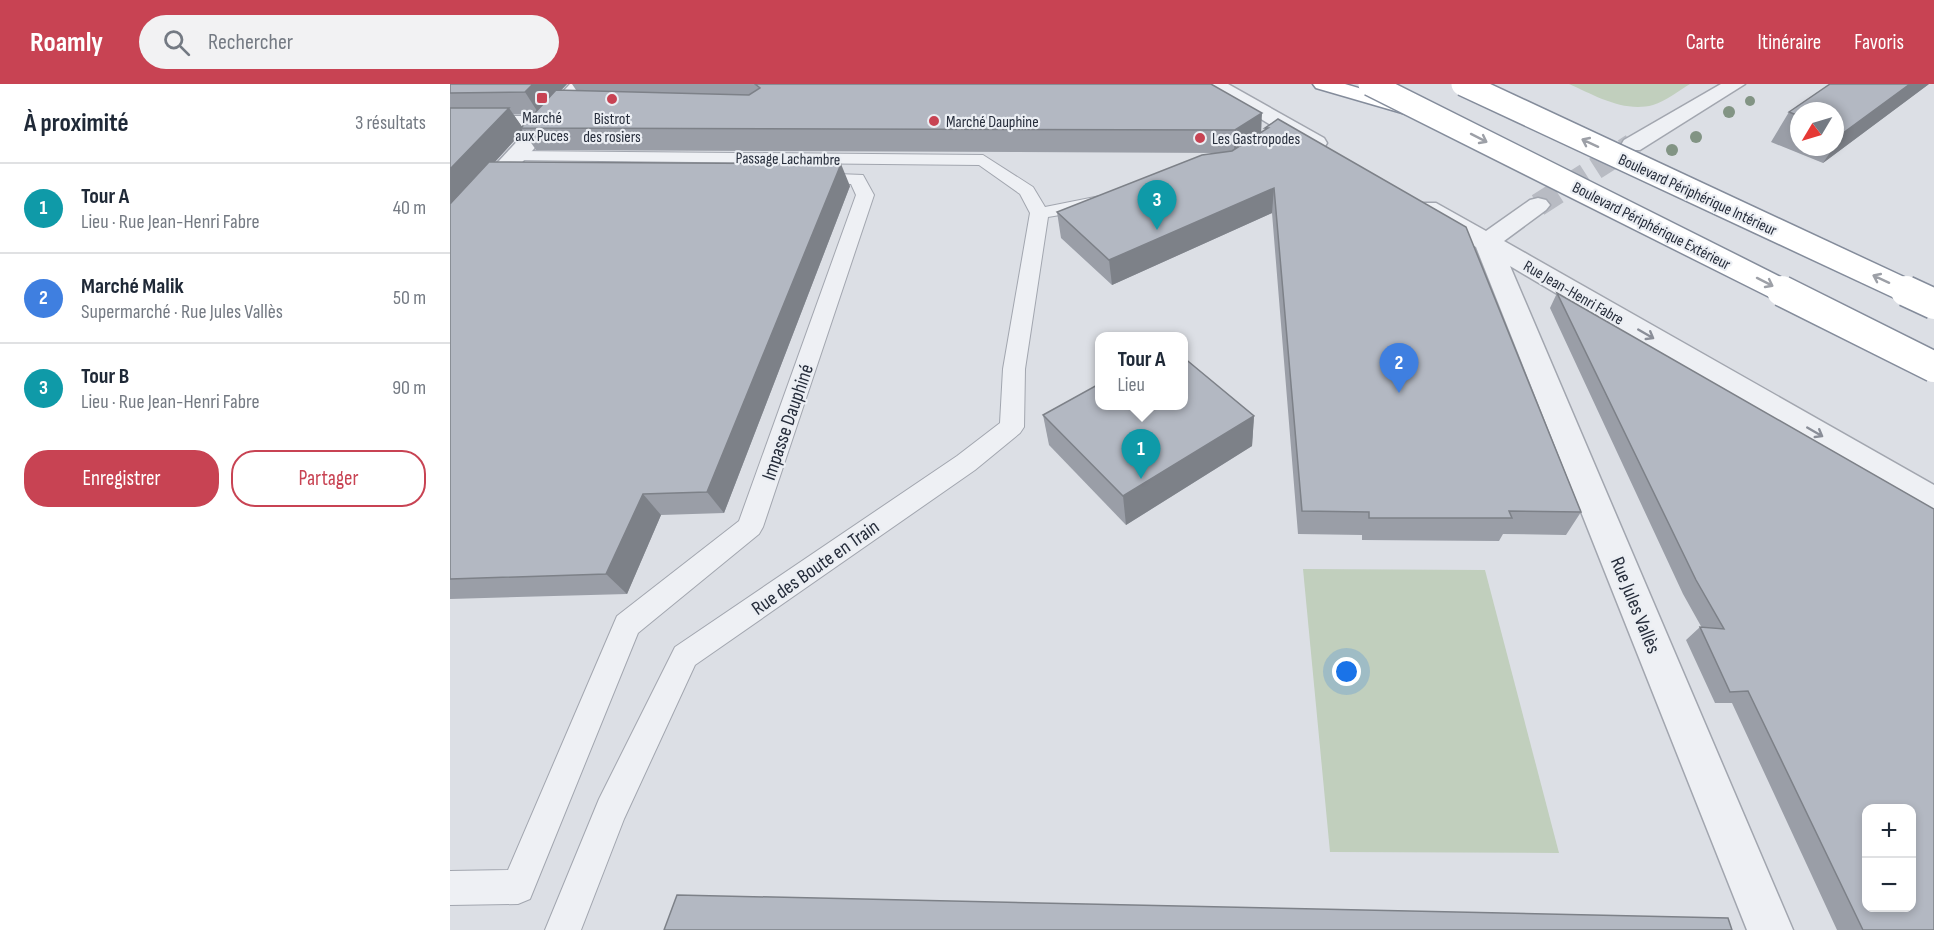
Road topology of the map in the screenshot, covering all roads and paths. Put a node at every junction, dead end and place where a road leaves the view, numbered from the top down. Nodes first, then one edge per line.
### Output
1 (581, 84) edge
2 (1214, 84) edge
3 (1323, 84) edge
4 (1370, 84) edge
5 (1735, 84) edge
6 (1465, 85) edge
7 (584, 107) edge
8 (554, 114) junction
9 (1440, 118) junction
10 (450, 122) edge
11 (1632, 145) tunnel mouth
12 (1335, 154) edge
13 (515, 156) junction
14 (495, 178) junction
15 (1404, 194) edge
16 (1112, 196) edge
17 (1538, 205) tunnel mouth
18 (458, 211) edge
19 (1039, 213) junction
20 (450, 229) edge
21 (1487, 242) junction
22 (1934, 304) edge
23 (1934, 368) edge
24 (1934, 501) edge
25 (450, 888) edge
26 (563, 930) edge
27 (1770, 930) edge

1 - 8 street
2 - 12 street
3 - 9 highway, bridge
4 - 9 highway, Boulevard Périphérique Extérieur, bridge
5 - 11 street
22 -> 6 highway, Boulevard Périphérique Intérieur, bridge
7 - 8 lane
8 - 10 street
8 - 13 street
9 -> 23 highway, Boulevard Périphérique Extérieur, bridge
13 - 14 street
13 - 19 lane, Passage Lachambre
14 - 18 street
14 - 25 lane, Impasse Dauphiné
15 - 21 street, Rue Jean-Henri Fabre
16 - 19 lane
17 - 21 street
18 - 20 street
19 - 26 lane, Rue des Boute en Train
21 -> 24 street, Rue Jean-Henri Fabre
21 - 27 street, Rue Jules Vallès

